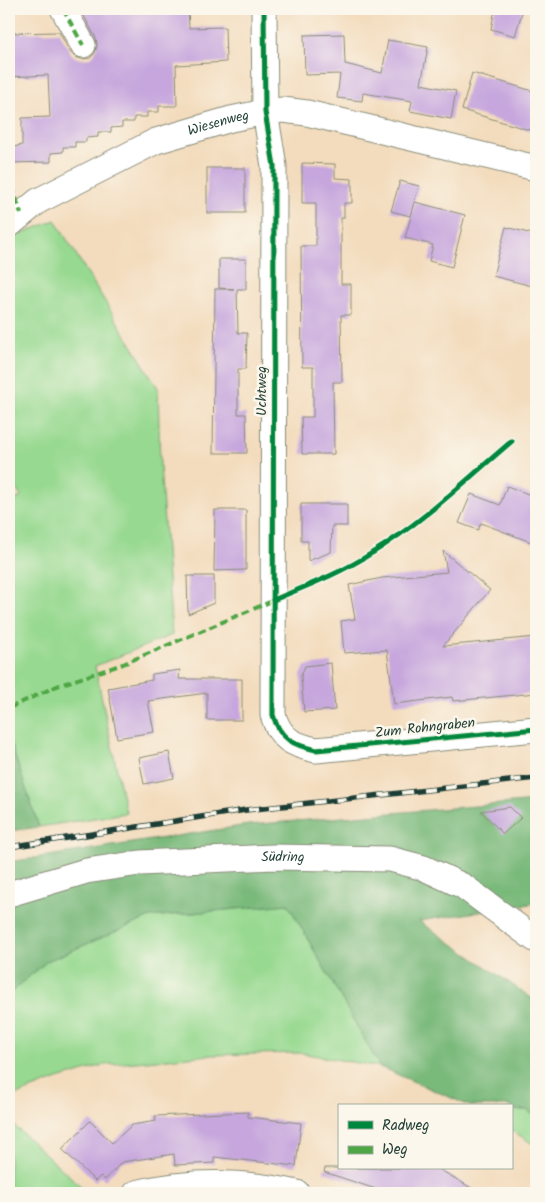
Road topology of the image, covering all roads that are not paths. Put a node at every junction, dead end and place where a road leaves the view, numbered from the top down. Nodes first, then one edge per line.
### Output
1 (63, 9) edge
2 (264, 9) edge
3 (83, 45) dead end
4 (264, 112) junction
5 (536, 168) edge
6 (9, 225) edge
7 (536, 728) edge
8 (316, 750) joint
9 (9, 894) edge
10 (536, 940) edge
11 (136, 1193) edge
12 (298, 1193) edge

1 - 3 street
2 - 4 street, Uchtweg
4 - 5 street, Wiesenweg
4 - 6 street, Wiesenweg
4 - 8 street, Uchtweg
7 - 8 street, Zum Rohngraben
9 - 10 street, Südring
11 - 12 street

